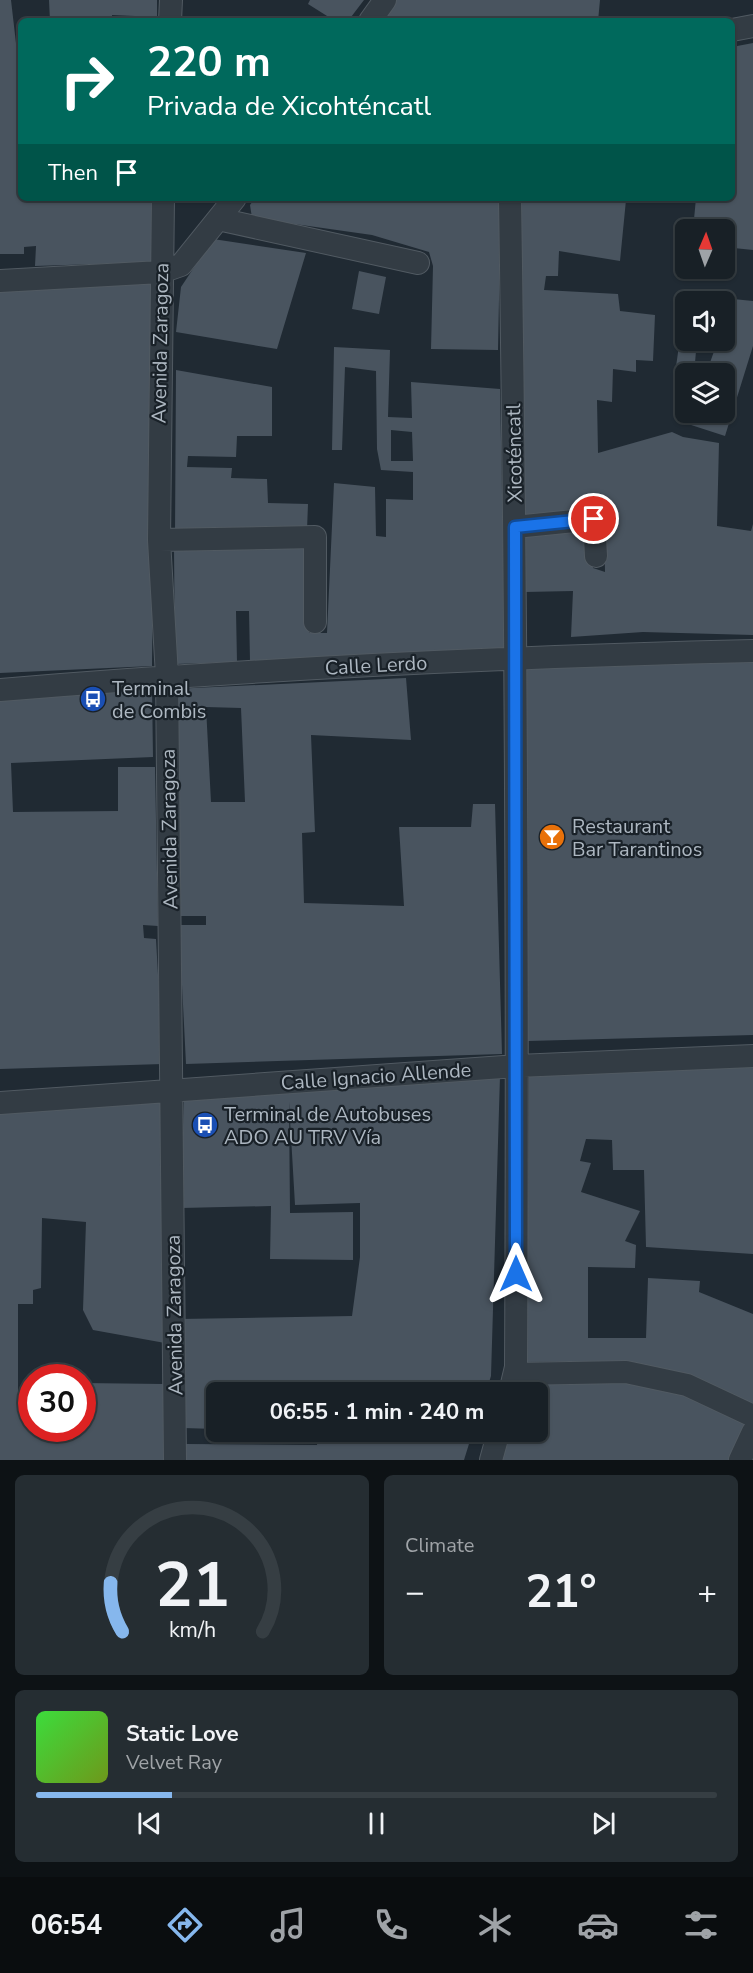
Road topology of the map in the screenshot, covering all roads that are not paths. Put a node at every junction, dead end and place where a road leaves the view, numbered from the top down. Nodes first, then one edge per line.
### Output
1 (171, 0) edge
2 (385, 0) edge
3 (170, 18) edge
4 (372, 18) edge
5 (753, 26) edge
6 (735, 29) edge
7 (164, 201) edge
8 (233, 201) edge
9 (510, 201) edge
10 (218, 219) junction
11 (418, 263) dead end
12 (171, 268) junction
13 (0, 281) edge
14 (515, 527) junction
15 (159, 540) junction
16 (596, 556) dead end
17 (315, 622) dead end
18 (753, 651) edge
19 (516, 657) junction
20 (167, 676) junction
21 (0, 690) edge
22 (753, 1056) edge
23 (517, 1066) junction
24 (172, 1091) junction
25 (0, 1102) edge
26 (514, 1378) edge
27 (753, 1408) edge
28 (753, 1416) edge
29 (753, 1432) edge
30 (496, 1442) edge
31 (753, 1449) edge
32 (175, 1460) edge
33 (491, 1460) edge
34 (740, 1460) edge
35 (748, 1460) edge

1 - 3 street
2 - 4 street
5 - 6 street
7 - 12 street, Avenida Zaragoza
8 - 10 street
9 - 14 street, Xicoténcatl
10 - 11 street
10 - 12 street
12 - 13 street
12 - 15 street, Avenida Zaragoza
14 - 16 street
14 - 19 street, Xicoténcatl
15 - 17 street
15 - 20 street, Avenida Zaragoza
18 - 19 street, Calle Lerdo
19 - 20 street, Calle Lerdo
19 - 23 street, Xicoténcatl
20 - 21 street, Calle Lerdo
20 - 24 street, Avenida Zaragoza
22 - 23 street, Calle Ignacio Allende
23 - 24 street, Calle Ignacio Allende
23 - 26 street, Xicoténcatl
24 - 25 street, Calle Ignacio Allende
24 - 32 street, Avenida Zaragoza
26 - 27 street
26 - 28 street
29 - 34 street
30 - 33 street
31 - 35 street

